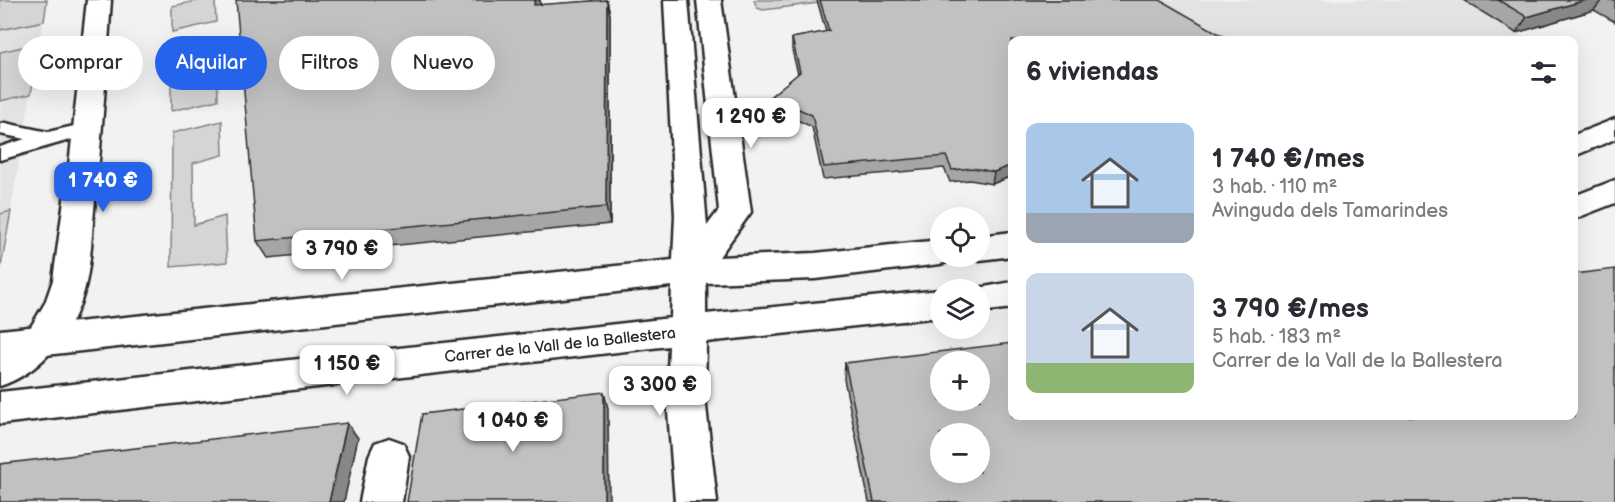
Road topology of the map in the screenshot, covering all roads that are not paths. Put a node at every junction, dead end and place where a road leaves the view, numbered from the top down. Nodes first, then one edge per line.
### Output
1 (99, 0) edge
2 (676, 0) edge
3 (709, 0) edge
4 (1615, 128) edge
5 (2, 129) edge
6 (87, 129) junction
7 (46, 139) junction
8 (1578, 144) edge
9 (0, 153) edge
10 (1615, 191) edge
11 (1578, 206) edge
12 (1008, 244) edge
13 (990, 247) edge
14 (930, 253) edge
15 (690, 271) junction
16 (1008, 296) edge
17 (990, 298) edge
18 (930, 304) edge
19 (688, 330) junction
20 (42, 340) junction
21 (0, 345) edge
22 (0, 371) edge
23 (0, 408) edge
24 (389, 456) dead end
25 (381, 502) edge
26 (696, 502) edge

1 - 6 street
2 - 15 street
3 - 15 street
4 - 8 street
5 - 7 lane
5 - 9 lane
6 - 7 lane
6 - 20 street
7 - 9 lane
10 - 11 street
12 - 13 street
14 - 15 street
15 - 19 street
15 - 20 street
16 - 17 street
18 - 19 street, Carrer de la Vall de la Ballestera
19 - 23 street, Carrer de la Vall de la Ballestera
19 - 26 street
20 - 21 street
20 - 22 street
24 - 25 street

